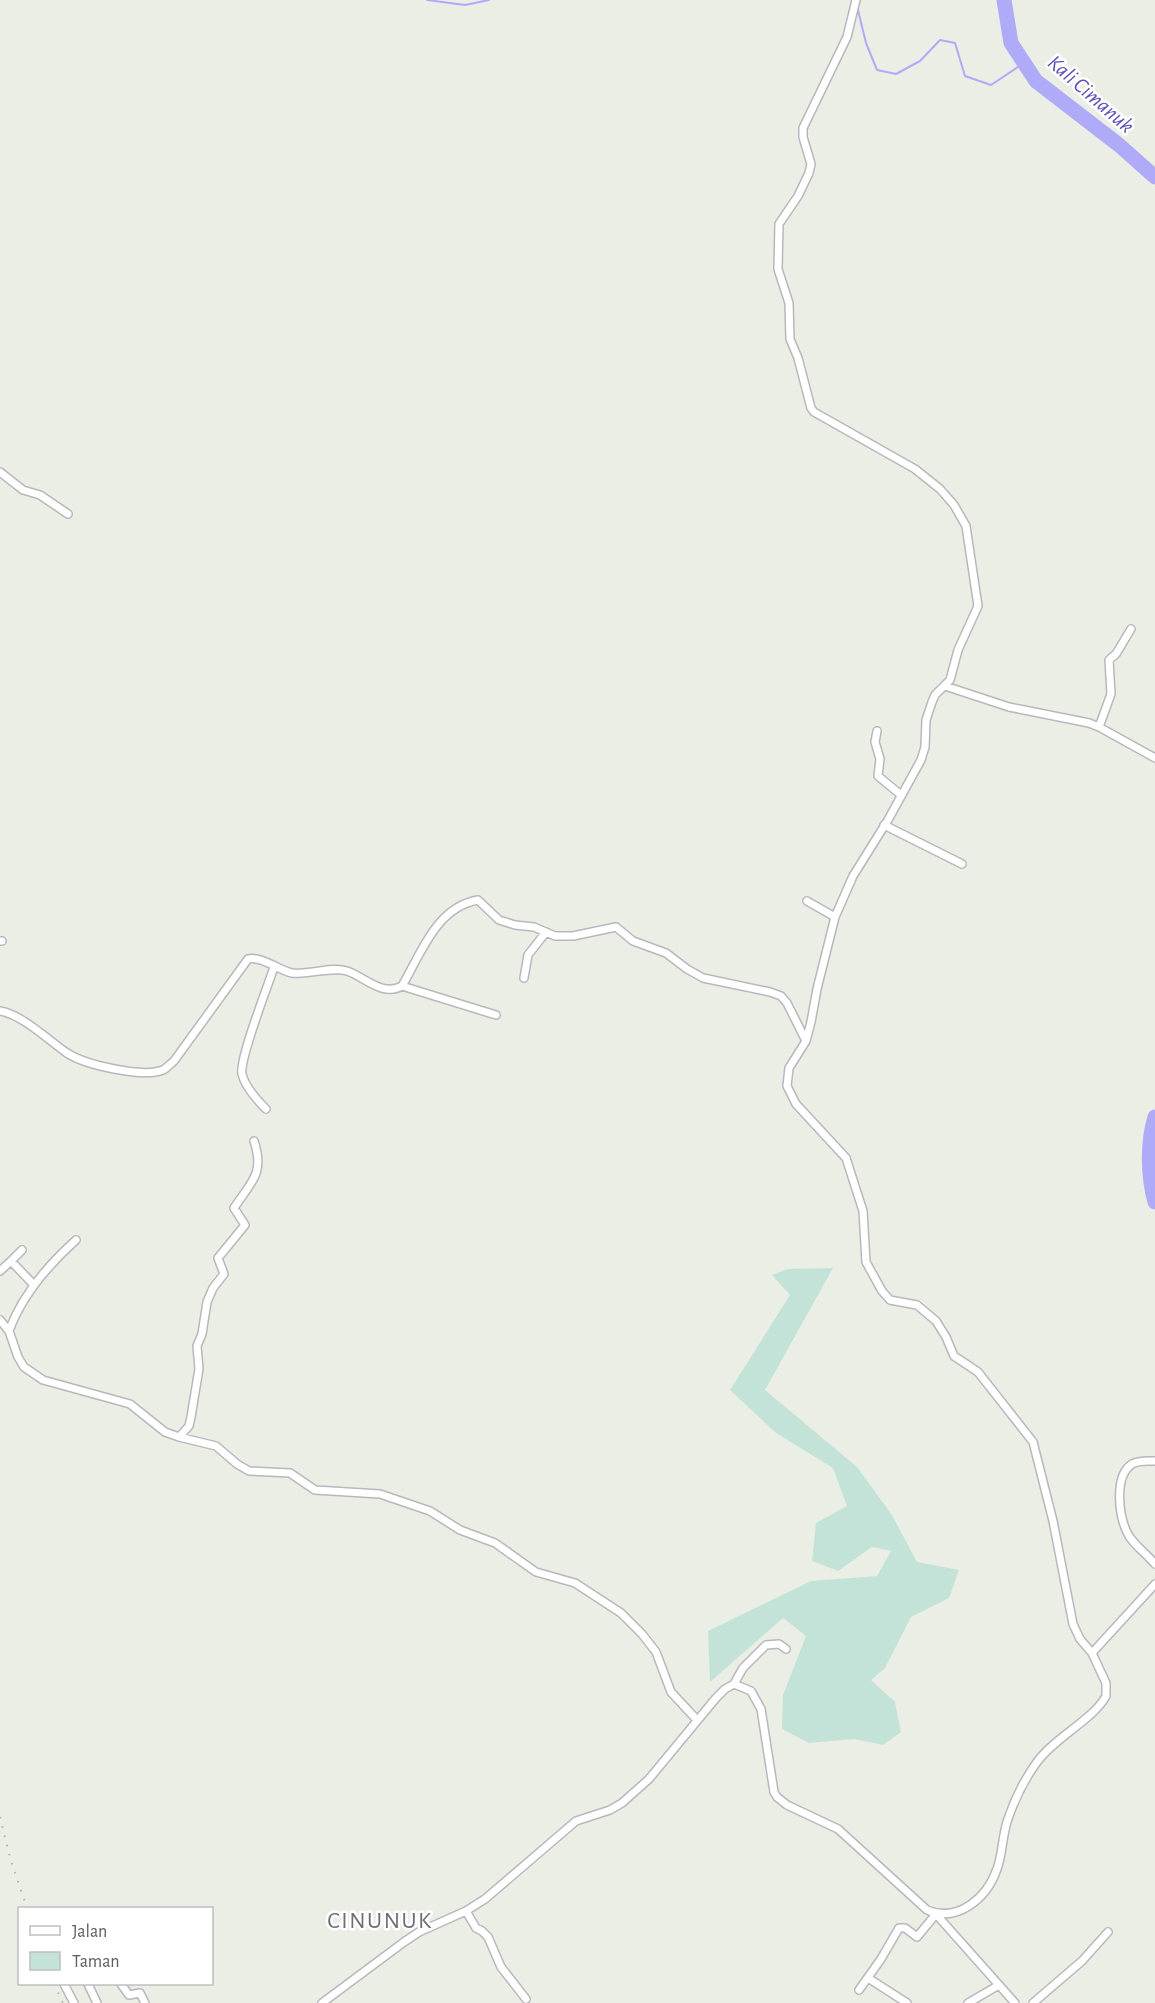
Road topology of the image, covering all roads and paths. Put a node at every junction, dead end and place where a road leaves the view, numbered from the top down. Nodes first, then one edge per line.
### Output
1 (855, 2) edge
2 (0, 472) edge
3 (68, 514) dead end
4 (1131, 629) dead end
5 (945, 686) junction
6 (1099, 727) junction
7 (878, 731) dead end
8 (1155, 758) edge
9 (901, 795) junction
10 (884, 825) junction
11 (962, 864) dead end
12 (807, 901) dead end
13 (835, 917) junction
14 (546, 932) junction
15 (274, 967) junction
16 (524, 978) dead end
17 (402, 986) junction
18 (0, 1011) edge
19 (496, 1015) dead end
20 (806, 1041) junction
21 (267, 1108) dead end
22 (254, 1141) dead end
23 (76, 1240) dead end
24 (21, 1250) dead end
25 (10, 1261) junction
26 (0, 1271) edge
27 (34, 1285) junction
28 (0, 1320) edge
29 (9, 1331) junction
30 (179, 1437) junction
31 (1155, 1461) edge
32 (1155, 1564) edge
33 (1155, 1586) edge
34 (786, 1649) dead end
35 (1092, 1653) junction
36 (734, 1684) junction
37 (697, 1720) junction
38 (466, 1911) junction
39 (935, 1914) junction
40 (1108, 1932) dead end
41 (868, 1978) junction
42 (65, 1985) edge
43 (89, 1985) edge
44 (122, 1985) edge
45 (999, 1985) junction
46 (859, 1990) dead end
47 (526, 1999) dead end
48 (74, 2003) edge
49 (98, 2003) edge
50 (145, 2003) edge
51 (321, 2003) edge
52 (907, 2003) edge
53 (968, 2003) edge
54 (1015, 2003) edge
55 (1033, 2003) edge

1 - 5 street
2 - 3 street
4 - 6 street
5 - 6 street
5 - 9 street
6 - 8 street
7 - 9 street
9 - 10 street
10 - 11 street
10 - 13 street
12 - 13 street
13 - 20 street
14 - 16 street
14 - 17 street
14 - 20 street
15 - 17 street
15 - 18 street
15 - 21 street
17 - 19 street
20 - 35 street
22 - 30 street
23 - 27 street
24 - 25 street
25 - 26 street
25 - 27 street
27 - 29 street
28 - 29 street
29 - 30 street
30 - 37 street
31 - 32 street
33 - 35 street
34 - 36 street
35 - 39 street
36 - 37 street
36 - 39 street
37 - 38 street
38 - 47 street
38 - 51 street
39 - 41 street
39 - 45 street
40 - 55 street
41 - 46 street
41 - 52 street
42 - 48 street
43 - 49 street
44 - 50 street
45 - 53 street
45 - 54 street

